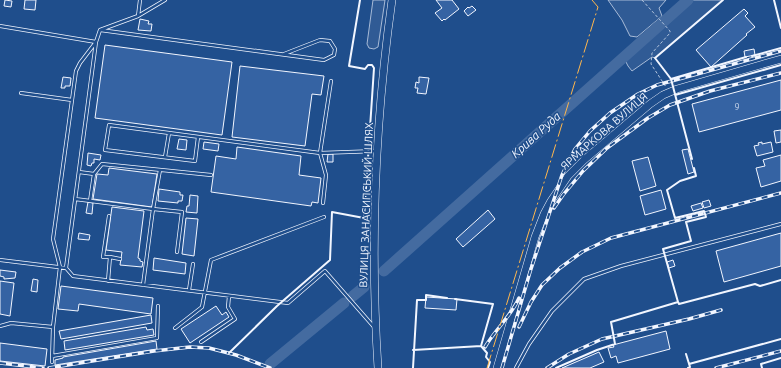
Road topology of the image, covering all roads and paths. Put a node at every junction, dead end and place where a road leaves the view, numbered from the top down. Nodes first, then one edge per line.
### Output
1 (140, 0) edge
2 (165, 0) edge
3 (392, 0) edge
4 (642, 0) edge
5 (138, 16) junction
6 (0, 26) edge
7 (100, 30) junction
8 (96, 42) junction
9 (284, 54) junction
10 (781, 59) edge
11 (331, 81) dead end
12 (669, 92) junction
13 (21, 93) dead end
14 (72, 100) junction
15 (168, 133) junction
16 (198, 137) junction
17 (377, 151) junction
18 (320, 153) junction
19 (165, 157) junction
20 (160, 170) junction
21 (79, 172) junction
22 (94, 174) junction
23 (211, 175) dead end
24 (75, 199) junction
25 (90, 201) junction
26 (324, 203) dead end
27 (153, 209) junction
28 (109, 216) dead end
29 (324, 218) dead end
30 (781, 224) edge
31 (177, 252) dead end
32 (110, 257) junction
33 (120, 259) dead end
34 (0, 260) edge
35 (193, 264) dead end
36 (60, 267) junction
37 (66, 268) junction
38 (108, 281) junction
39 (142, 285) junction
40 (189, 290) junction
41 (205, 293) junction
42 (229, 296) junction
43 (158, 306) dead end
44 (0, 326) edge
45 (53, 327) junction
46 (175, 328) dead end
47 (375, 328) junction
48 (201, 342) dead end
49 (52, 356) junction
50 (52, 362) dead end
51 (378, 368) edge
52 (497, 368) edge
53 (516, 368) edge

1 - 5 lane
2 - 5 lane
3 - 17 street, ВУЛИЦЯ ЗАНАСИПСЬКИЙ ШЛЯХ
4 - 12 path
5 - 7 lane
6 - 8 lane
7 - 8 lane
7 - 9 lane
8 - 14 lane
8 - 21 lane
9 - 9 lane
10 - 12 street, ЯРМАРКОВА ВУЛИЦЯ
11 - 18 lane
12 - 52 street, ЯРМАРКОВА ВУЛИЦЯ
13 - 14 lane
14 - 36 lane
15 - 16 lane
15 - 19 lane
15 - 19 lane
16 - 18 lane
16 - 19 lane
17 - 18 lane
17 - 47 street, ВУЛИЦЯ ЗАНАСИПСЬКИЙ ШЛЯХ
18 - 26 lane
20 - 22 lane
20 - 23 lane
20 - 27 lane
21 - 22 lane
21 - 24 lane
22 - 25 lane
24 - 25 lane
24 - 37 lane
25 - 27 lane
27 - 31 lane
27 - 39 lane
28 - 32 lane
29 - 41 lane
30 - 53 lane
32 - 33 lane
32 - 38 lane
34 - 36 lane
35 - 40 lane
36 - 37 lane
36 - 45 lane
37 - 38 lane
38 - 39 lane
39 - 40 lane
40 - 41 lane
41 - 42 lane
41 - 46 lane
42 - 47 lane
42 - 48 lane
43 - 49 lane
44 - 45 lane
45 - 49 lane
47 - 51 street, ВУЛИЦЯ ЗАНАСИПСЬКИЙ ШЛЯХ
49 - 50 lane

